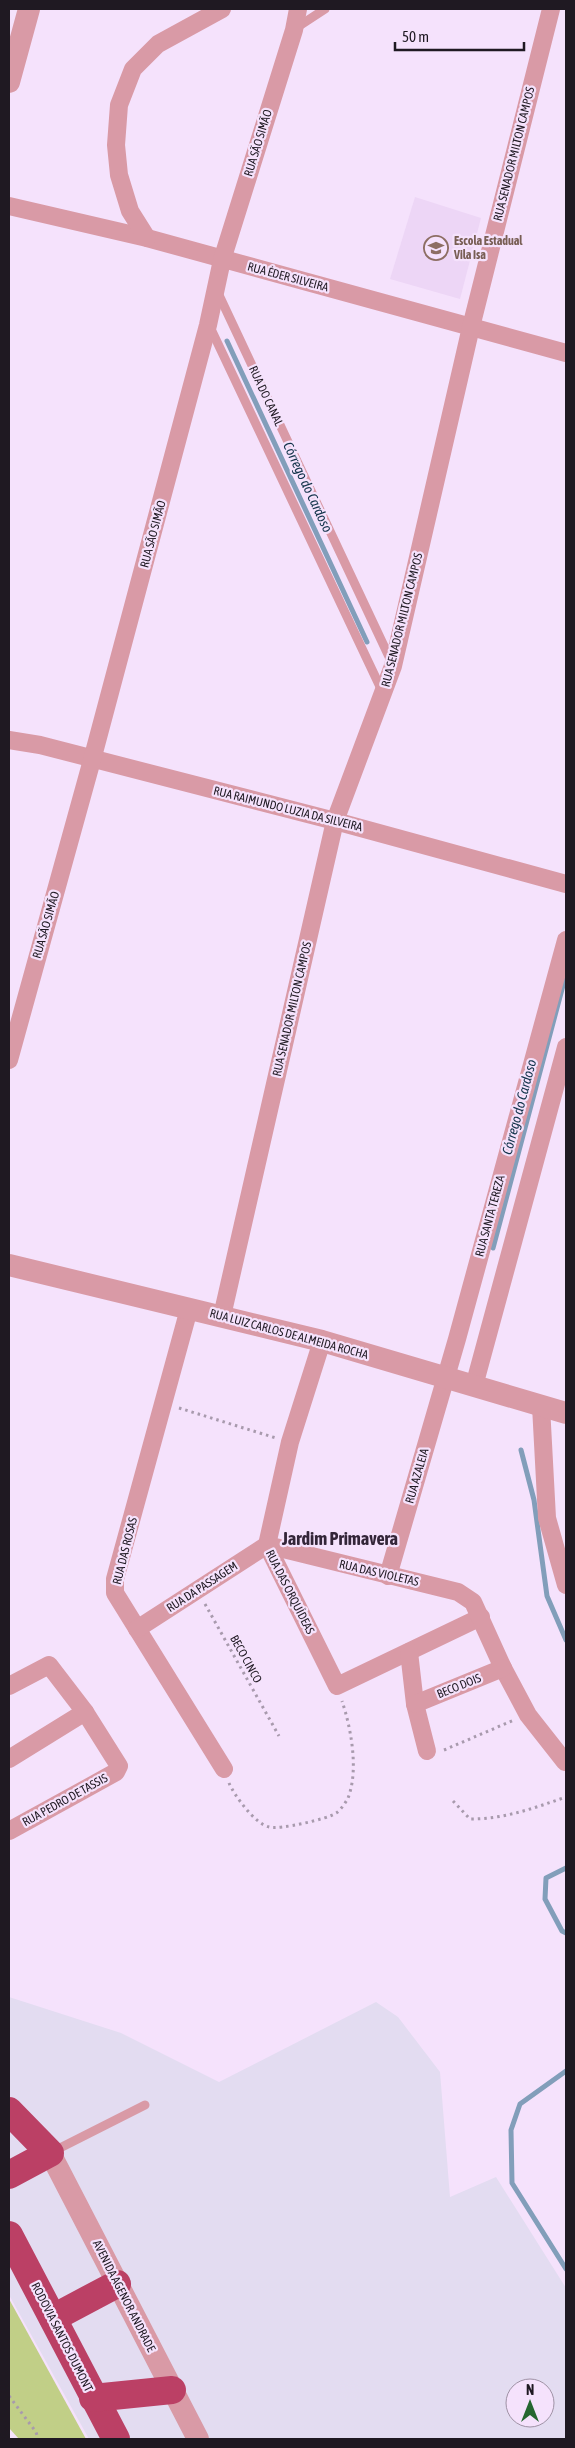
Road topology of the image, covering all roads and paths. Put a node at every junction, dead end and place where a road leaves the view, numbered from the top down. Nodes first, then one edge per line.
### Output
1 (29, 9) edge
2 (222, 9) edge
3 (298, 9) edge
4 (325, 9) edge
5 (551, 9) edge
6 (294, 30) junction
7 (9, 82) edge
8 (9, 206) edge
9 (147, 238) junction
10 (222, 260) junction
11 (216, 288) junction
12 (208, 325) junction
13 (471, 327) junction
14 (566, 353) edge
15 (393, 666) junction
16 (384, 695) junction
17 (9, 740) edge
18 (92, 760) junction
19 (336, 821) junction
20 (566, 884) edge
21 (566, 940) edge
22 (566, 1047) edge
23 (9, 1060) edge
24 (9, 1265) edge
25 (189, 1309) junction
26 (222, 1316) junction
27 (322, 1341) junction
28 (446, 1377) junction
29 (474, 1386) junction
30 (164, 1404) junction
31 (541, 1406) junction
32 (566, 1413) edge
33 (290, 1442) junction
34 (267, 1545) junction
35 (388, 1576) junction
36 (566, 1585) edge
37 (197, 1590) junction
38 (481, 1617) junction
39 (137, 1629) junction
40 (409, 1652) junction
41 (502, 1668) junction
42 (9, 1686) edge
43 (337, 1686) junction
44 (415, 1704) junction
45 (84, 1712) junction
46 (504, 1725) dead end
47 (279, 1736) dead end
48 (427, 1751) joint
49 (9, 1759) edge
50 (565, 1762) dead end
51 (224, 1769) joint
52 (566, 1796) edge
53 (453, 1801) dead end
54 (9, 1831) edge
55 (145, 2105) dead end
56 (9, 2111) edge
57 (50, 2153) junction
58 (9, 2175) edge
59 (9, 2235) edge
60 (117, 2284) junction
61 (53, 2318) junction
62 (172, 2390) junction
63 (9, 2396) edge
64 (93, 2398) junction
65 (38, 2439) edge
66 (116, 2439) edge
67 (198, 2439) edge

1 - 7 street
2 - 9 street
3 - 6 street, RUA SÃO SIMÃO
4 - 6 lane
5 - 13 street, RUA SENADOR MILTON CAMPOS
6 - 10 street, RUA SÃO SIMÃO
8 - 9 street, RUA ÉDER SILVEIRA
9 - 10 street, RUA ÉDER SILVEIRA
10 - 11 street, RUA SÃO SIMÃO
10 - 13 street, RUA ÉDER SILVEIRA
11 - 12 street, RUA SÃO SIMÃO
11 - 15 lane, RUA DO CANAL
12 - 16 lane, RUA DO CANAL
12 - 18 street, RUA SÃO SIMÃO
13 - 14 street, RUA ÉDER SILVEIRA
13 - 15 street, RUA SENADOR MILTON CAMPOS
15 - 16 street, RUA SENADOR MILTON CAMPOS
16 - 19 street, RUA SENADOR MILTON CAMPOS
17 - 18 street, RUA RAIMUNDO LUZIA DA SILVEIRA
18 - 19 street, RUA RAIMUNDO LUZIA DA SILVEIRA
18 - 23 street, RUA SÃO SIMÃO
19 - 20 street, RUA RAIMUNDO LUZIA DA SILVEIRA
19 - 26 street, RUA SENADOR MILTON CAMPOS
21 - 28 street, RUA SANTA TEREZA
22 - 29 street
24 - 25 street, RUA LUIZ CARLOS DE ALMEIDA ROCHA
25 - 26 street, RUA LUIZ CARLOS DE ALMEIDA ROCHA
25 - 30 street, RUA DAS ROSAS
26 - 27 street, RUA LUIZ CARLOS DE ALMEIDA ROCHA
27 - 28 street, RUA LUIZ CARLOS DE ALMEIDA ROCHA
27 - 33 street, RUA DAS ORQUÍDEAS
28 - 29 street, RUA LUIZ CARLOS DE ALMEIDA ROCHA
28 - 35 street, RUA AZALEIA
29 - 31 street, RUA LUIZ CARLOS DE ALMEIDA ROCHA
30 - 33 path
30 - 39 street, RUA DAS ROSAS
31 - 32 street, RUA LUIZ CARLOS DE ALMEIDA ROCHA
31 - 36 street
33 - 34 street, RUA DAS ORQUÍDEAS
34 - 35 street, RUA DAS VIOLETAS
34 - 37 street, RUA DA PASSAGEM
34 - 43 street, RUA DAS ORQUÍDEAS
35 - 38 street, RUA DAS VIOLETAS
37 - 39 street, RUA DA PASSAGEM
37 - 47 path, BECO CINCO
38 - 40 street
38 - 41 street, RUA DAS VIOLETAS
39 - 51 street, RUA DAS ROSAS
40 - 43 street
40 - 44 street
41 - 44 street, BECO DOIS
41 - 50 street, RUA DAS VIOLETAS
42 - 45 street
43 - 51 path
44 - 48 street
45 - 49 street
45 - 54 street, RUA PEDRO DE TASSIS
46 - 48 path
52 - 53 path
55 - 57 lane
56 - 57 highway
57 - 58 highway
57 - 60 street, AVENIDA AGENOR ANDRADE
59 - 61 highway, RODOVIA SANTOS DUMONT
60 - 61 highway
60 - 62 street, AVENIDA AGENOR ANDRADE
61 - 64 highway, RODOVIA SANTOS DUMONT
62 - 64 highway
62 - 67 street, AVENIDA AGENOR ANDRADE
63 - 65 path
64 - 66 highway, RODOVIA SANTOS DUMONT

